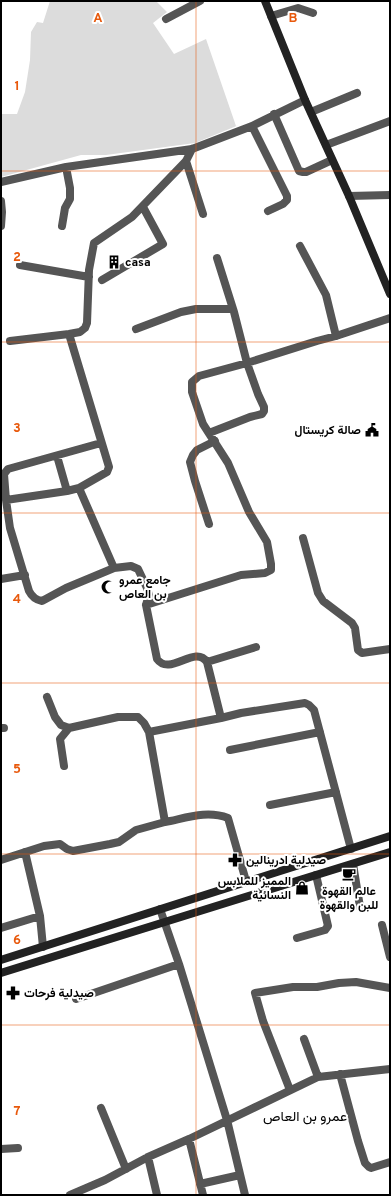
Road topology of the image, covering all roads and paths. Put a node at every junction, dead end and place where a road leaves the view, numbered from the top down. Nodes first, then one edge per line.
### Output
1 (200, 1) edge
2 (265, 1) edge
3 (313, 13) dead end
4 (271, 16) junction
5 (166, 19) dead end
6 (357, 93) dead end
7 (306, 100) junction
8 (311, 112) junction
9 (274, 114) junction
10 (390, 121) edge
11 (252, 126) junction
12 (326, 145) junction
13 (192, 149) junction
14 (186, 160) junction
15 (332, 160) junction
16 (66, 167) junction
17 (1, 182) edge
18 (390, 195) edge
19 (349, 196) junction
20 (1, 201) edge
21 (143, 207) junction
22 (268, 211) dead end
23 (203, 214) dead end
24 (1, 226) edge
25 (62, 226) dead end
26 (300, 246) dead end
27 (217, 258) dead end
28 (20, 264) dead end
29 (89, 277) junction
30 (102, 280) dead end
31 (390, 294) edge
32 (233, 309) junction
33 (390, 318) edge
34 (136, 329) dead end
35 (68, 334) junction
36 (336, 336) junction
37 (10, 341) dead end
38 (247, 363) junction
39 (209, 433) junction
40 (215, 441) junction
41 (101, 443) junction
42 (57, 456) junction
43 (79, 488) junction
44 (67, 491) junction
45 (6, 500) junction
46 (209, 524) dead end
47 (303, 538) dead end
48 (114, 568) junction
49 (25, 575) junction
50 (1, 579) edge
51 (146, 605) junction
52 (256, 647) dead end
53 (390, 649) edge
54 (207, 662) junction
55 (47, 697) dead end
56 (220, 718) junction
57 (69, 728) junction
58 (148, 732) junction
59 (320, 732) junction
60 (230, 750) dead end
61 (64, 766) dead end
62 (336, 792) junction
63 (270, 805) dead end
64 (165, 822) junction
65 (390, 836) edge
66 (376, 841) junction
67 (351, 849) junction
68 (25, 852) junction
69 (390, 852) edge
70 (381, 855) junction
71 (1, 860) edge
72 (352, 864) junction
73 (316, 875) junction
74 (246, 882) junction
75 (360, 906) dead end
76 (160, 909) junction
77 (40, 916) junction
78 (165, 922) junction
79 (382, 925) dead end
80 (1, 928) edge
81 (297, 938) dead end
82 (43, 947) junction
83 (390, 957) edge
84 (1, 960) edge
85 (179, 964) junction
86 (1, 973) edge
87 (390, 988) edge
88 (76, 999) dead end
89 (304, 1039) dead end
90 (390, 1069) edge
91 (340, 1074) junction
92 (318, 1077) junction
93 (290, 1090) junction
94 (101, 1108) dead end
95 (227, 1120) junction
96 (189, 1139) junction
97 (18, 1148) dead end
98 (1, 1149) edge
99 (148, 1157) junction
100 (390, 1162) edge
101 (126, 1169) junction
102 (240, 1175) junction
103 (200, 1184) junction
104 (70, 1195) edge
105 (157, 1195) edge
106 (203, 1195) edge
107 (245, 1195) edge

1 - 5 street
2 - 4 main road
3 - 4 street
4 - 7 main road
6 - 8 street
7 - 8 main road
7 - 9 street
8 - 12 main road
9 - 11 street
9 - 15 street
10 - 12 street
11 - 13 street
11 - 22 street
12 - 15 main road
13 - 14 street
13 - 16 street
14 - 21 street
14 - 23 street
15 - 19 main road
16 - 17 street
16 - 25 street
18 - 19 street
19 - 31 main road
20 - 24 street
21 - 29 street
21 - 30 street
26 - 36 street
27 - 32 street
28 - 29 street
29 - 35 street
32 - 34 street
32 - 38 street
33 - 36 street
35 - 37 street
35 - 41 street
36 - 38 street
38 - 39 street
38 - 39 street
39 - 40 street
40 - 46 street
40 - 51 street
41 - 42 street
41 - 43 street
42 - 44 street
42 - 45 street
43 - 44 street
43 - 48 street
44 - 45 street
45 - 49 street
47 - 53 street
48 - 49 street
48 - 51 street
49 - 50 street
51 - 54 street
52 - 54 street
54 - 56 street
55 - 57 street
56 - 58 street
56 - 59 street
57 - 58 street
57 - 61 street
58 - 64 street
59 - 60 street
59 - 62 street
62 - 63 street
62 - 67 street
64 - 68 street
64 - 74 street
65 - 66 main road
66 - 67 main road
66 - 70 main road
67 - 74 main road
68 - 71 street
68 - 77 street
69 - 70 main road
70 - 72 main road
72 - 73 main road
72 - 75 street
73 - 78 main road
73 - 81 street
74 - 76 main road
76 - 78 street
76 - 82 main road
77 - 80 street
77 - 82 street
78 - 85 street
78 - 86 main road
79 - 83 street
82 - 84 main road
85 - 88 street
85 - 95 street
87 - 93 street
89 - 92 street
90 - 91 street
91 - 92 street
91 - 100 street
92 - 93 street
93 - 95 street
94 - 101 street
95 - 96 street
95 - 102 street
96 - 99 street
96 - 103 street
97 - 98 street
99 - 101 street
99 - 105 street
101 - 104 street
102 - 103 street
102 - 107 street
103 - 106 street

